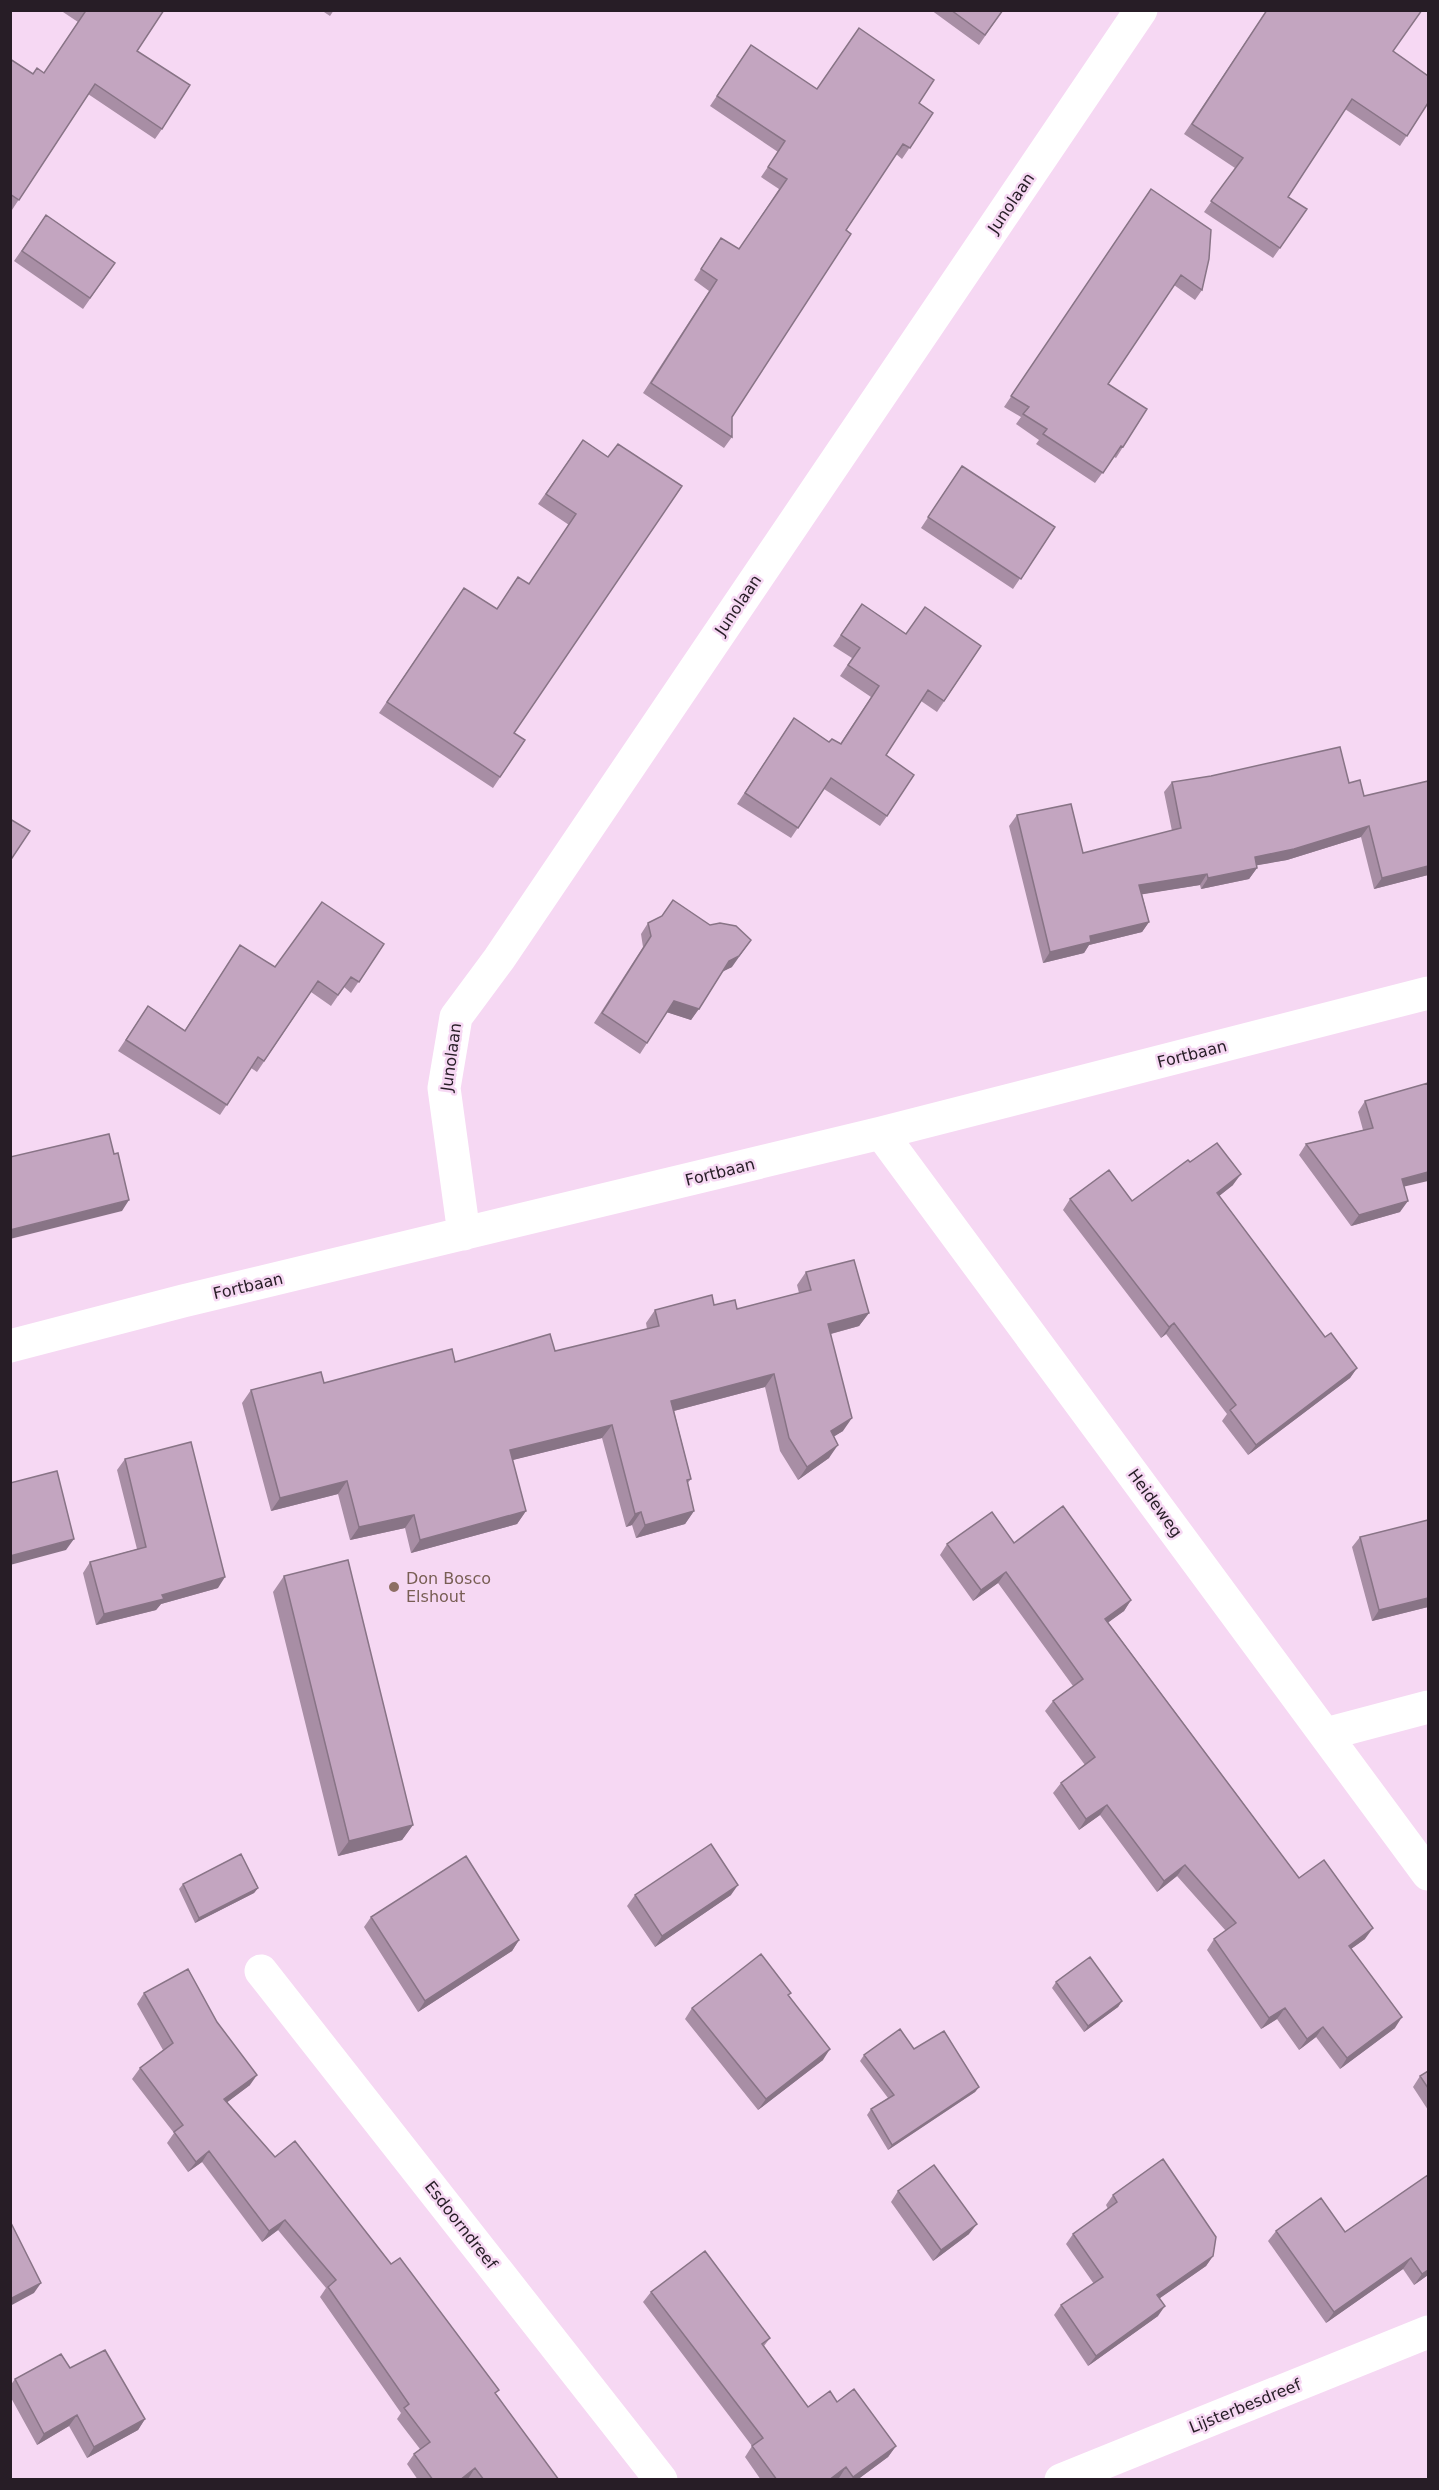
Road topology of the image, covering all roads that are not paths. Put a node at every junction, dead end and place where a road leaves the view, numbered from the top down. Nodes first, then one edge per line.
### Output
1 (1141, 10) edge
2 (1428, 993) edge
3 (881, 1133) junction
4 (464, 1234) junction
5 (10, 1346) edge
6 (1428, 1707) edge
7 (1326, 1734) junction
8 (1428, 1874) edge
9 (261, 1971) dead end
10 (1428, 2332) edge
11 (661, 2480) edge
12 (1061, 2480) edge

1 - 4 street, Junolaan
2 - 3 street, Fortbaan
3 - 4 street, Fortbaan
3 - 7 street, Heideweg
4 - 5 street, Fortbaan
6 - 7 street
7 - 8 street, Heideweg
9 - 11 street, Esdoorndreef
10 - 12 street, Lijsterbesdreef

